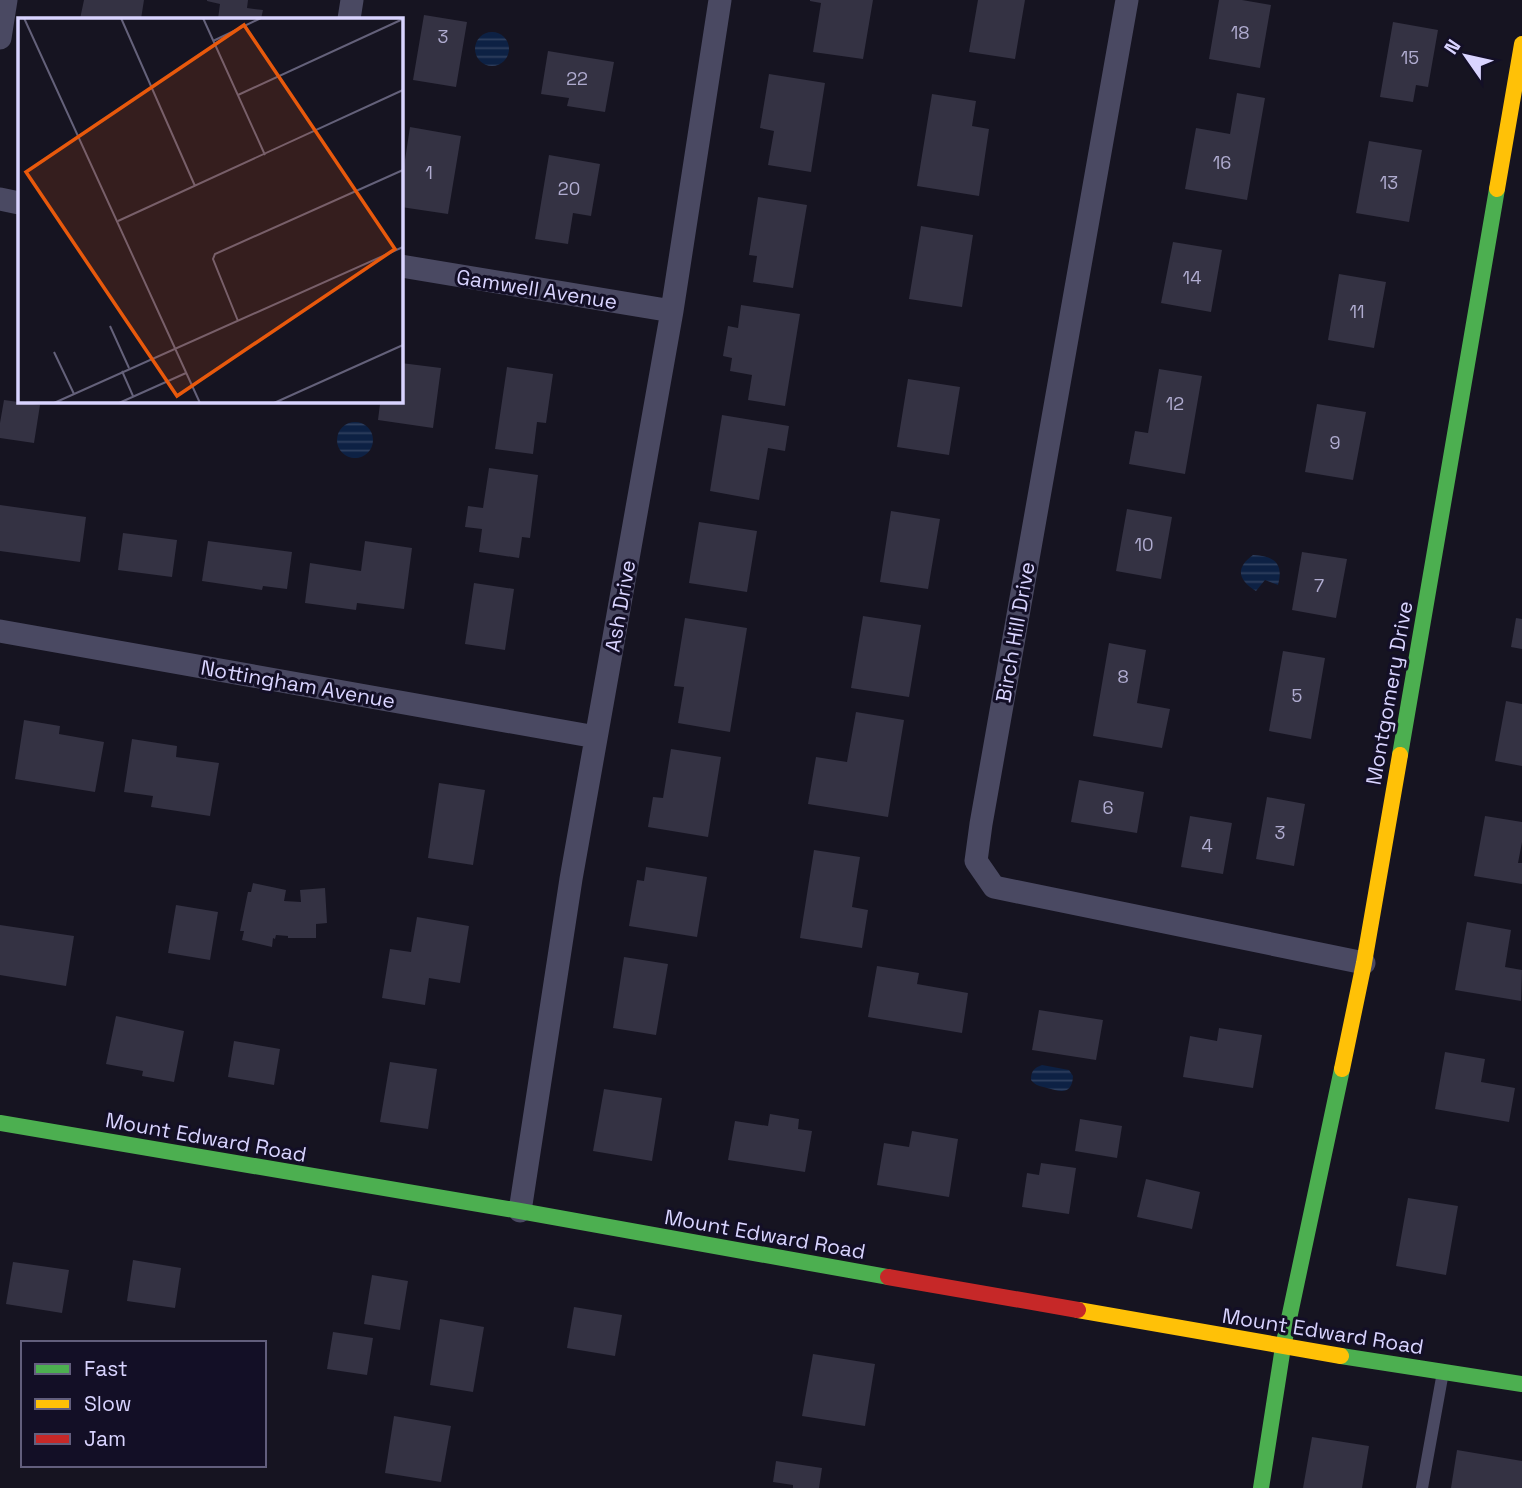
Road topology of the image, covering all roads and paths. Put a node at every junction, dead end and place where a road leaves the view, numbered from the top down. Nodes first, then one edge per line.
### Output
1 (6, 0) edge
2 (352, 0) edge
3 (720, 0) edge
4 (1127, 0) edge
5 (349, 18) edge
6 (0, 38) edge
7 (1522, 44) edge
8 (0, 199) edge
9 (18, 203) edge
10 (402, 266) edge
11 (672, 312) junction
12 (0, 631) edge
13 (596, 737) junction
14 (1364, 963) junction
15 (0, 1123) edge
16 (520, 1211) junction
17 (1283, 1347) junction
18 (1443, 1372) junction
19 (1522, 1384) edge
20 (1261, 1488) edge
21 (1422, 1488) edge

1 - 6 street
2 - 5 street
3 - 11 street, Ash Drive
4 - 14 street, Birch Hill Drive
7 - 14 street, Montgomery Drive
8 - 9 street
10 - 11 street, Gamwell Avenue
11 - 13 street, Ash Drive
12 - 13 street, Nottingham Avenue
13 - 16 street, Ash Drive
14 - 17 street, Montgomery Drive
15 - 16 street, Mount Edward Road
16 - 17 street, Mount Edward Road
17 - 18 street, Mount Edward Road
17 - 20 street, Montgomery Drive
18 - 19 street, Mount Edward Road
18 - 21 lane

